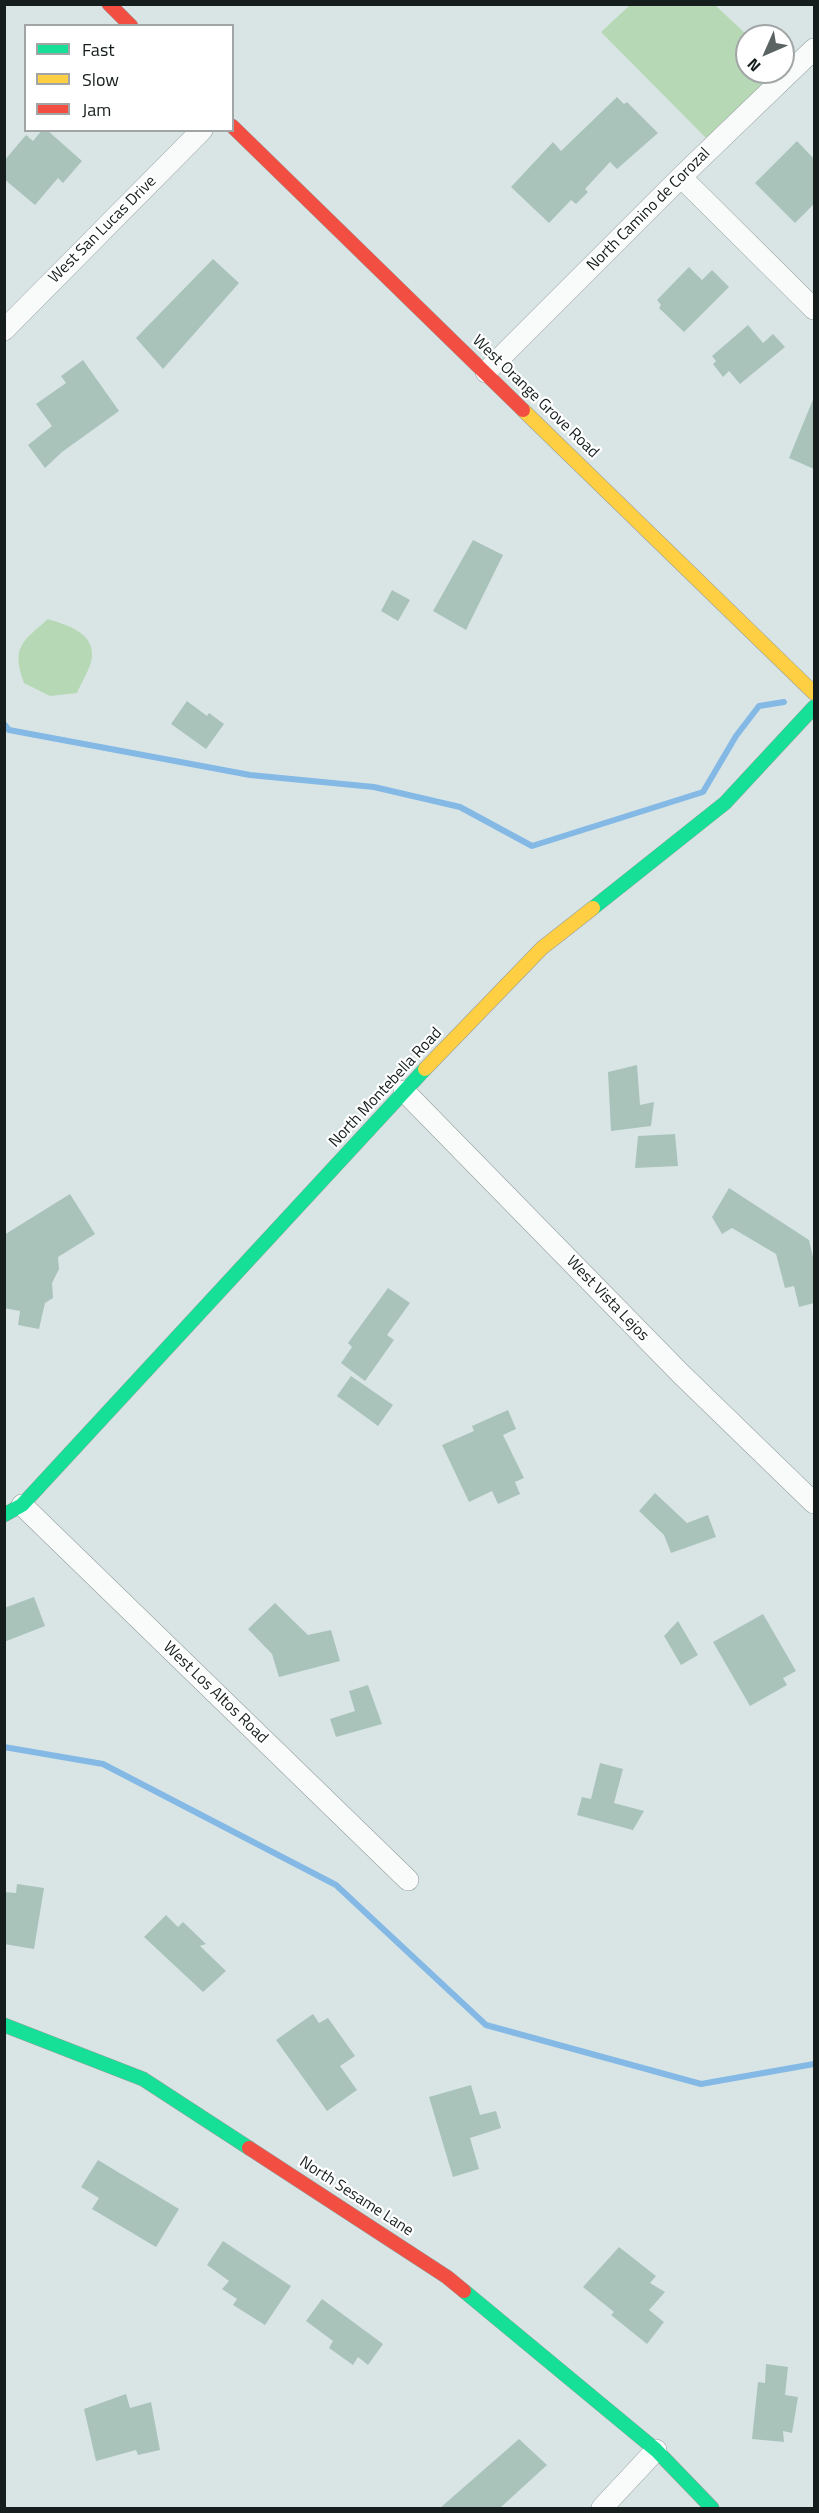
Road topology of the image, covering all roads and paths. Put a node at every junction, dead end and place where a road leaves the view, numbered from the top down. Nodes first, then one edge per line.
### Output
1 (109, 4) edge
2 (129, 24) edge
3 (814, 49) edge
4 (234, 128) edge
5 (200, 132) edge
6 (681, 177) junction
7 (814, 309) edge
8 (4, 330) edge
9 (486, 372) junction
10 (814, 693) edge
11 (814, 707) edge
12 (404, 1091) junction
13 (814, 1503) edge
14 (13, 1510) edge
15 (408, 1880) dead end
16 (4, 2025) edge
17 (656, 2450) junction
18 (602, 2508) edge
19 (712, 2508) edge

1 - 2 street
3 - 6 street, North Camino de Corozal
4 - 9 street, West Orange Grove Road
5 - 8 street, West San Lucas Drive
6 - 7 street
6 - 9 street, North Camino de Corozal
9 - 10 street, West Orange Grove Road
11 - 12 street, North Montebella Road
12 - 13 street, West Vista Lejos
12 - 14 street, North Montebella Road
14 - 15 street, West Los Altos Road
16 - 17 street, North Sesame Lane
17 - 18 street
17 - 19 street, North Sesame Lane

